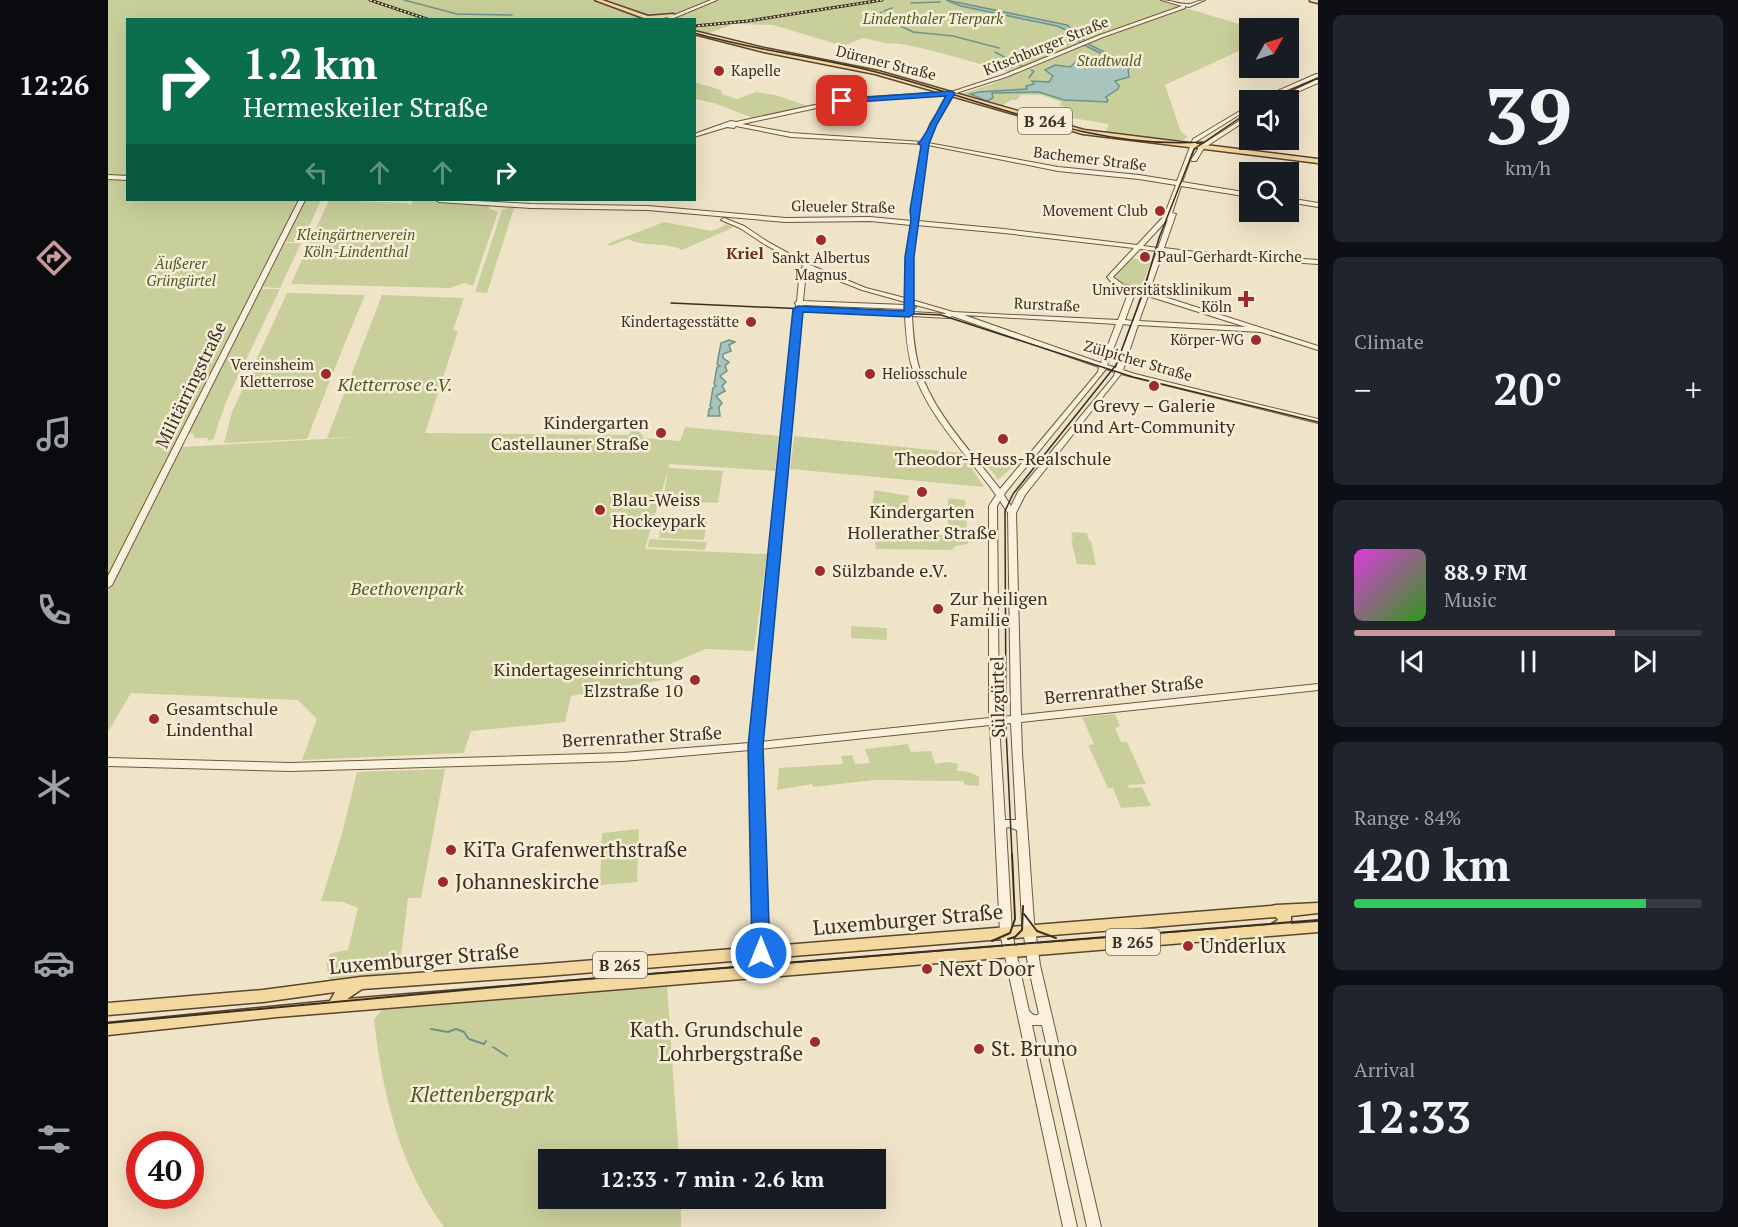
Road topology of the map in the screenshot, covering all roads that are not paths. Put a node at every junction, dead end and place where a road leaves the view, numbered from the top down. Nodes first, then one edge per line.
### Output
1 (597, 0) edge
2 (715, 0) edge
3 (1163, 0) edge
4 (1203, 0) edge
5 (1312, 0) edge
6 (1318, 2) edge
7 (1184, 6) junction
8 (673, 16) junction
9 (647, 17) junction
10 (650, 18) edge
11 (668, 18) edge
12 (696, 33) edge
13 (1318, 75) edge
14 (1318, 81) edge
15 (1283, 90) edge
16 (1298, 90) edge
17 (951, 93) junction
18 (1239, 113) edge
19 (1239, 122) edge
20 (743, 125) junction
21 (696, 135) edge
22 (925, 144) junction
23 (1193, 146) junction
24 (1202, 147) junction
25 (1318, 161) edge
26 (108, 177) edge
27 (126, 178) edge
28 (1181, 184) junction
29 (1239, 193) edge
30 (301, 201) edge
31 (457, 201) edge
32 (532, 202) edge
33 (1299, 202) edge
34 (1318, 205) edge
35 (710, 215) junction
36 (734, 217) junction
37 (915, 217) junction
38 (742, 227) junction
39 (1136, 248) junction
40 (1161, 251) junction
41 (1318, 262) edge
42 (808, 266) junction
43 (1119, 285) junction
44 (1146, 291) junction
45 (798, 306) junction
46 (909, 307) junction
47 (950, 314) junction
48 (1229, 319) junction
49 (1121, 322) junction
50 (1135, 323) junction
51 (1238, 327) junction
52 (1263, 330) junction
53 (1318, 348) edge
54 (1104, 367) junction
55 (1119, 372) junction
56 (1318, 421) edge
57 (993, 485) junction
58 (1006, 487) junction
59 (1000, 495) junction
60 (1006, 504) junction
61 (994, 505) junction
62 (1012, 513) junction
63 (108, 585) edge
64 (1318, 687) edge
65 (1016, 719) junction
66 (994, 721) junction
67 (755, 746) junction
68 (108, 762) edge
69 (1000, 826) junction
70 (1023, 830) junction
71 (1313, 908) edge
72 (1276, 910) junction
73 (1318, 927) edge
74 (1297, 929) junction
75 (1031, 931) junction
76 (1272, 931) junction
77 (1006, 933) junction
78 (1032, 950) junction
79 (1010, 952) junction
80 (762, 957) junction
81 (775, 971) junction
82 (741, 974) junction
83 (361, 983) junction
84 (322, 988) junction
85 (335, 1004) junction
86 (108, 1009) edge
87 (1024, 1014) junction
88 (1046, 1017) junction
89 (108, 1029) edge
90 (1070, 1227) edge
91 (1094, 1227) edge

1 - 9 main road
2 - 8 street
3 - 7 street
4 - 7 street, Kitschburger Straße
5 - 6 main road
7 - 17 street, Kitschburger Straße
8 - 9 main road
8 - 11 street
9 - 10 main road
12 - 17 main road, Dürener Straße / B 264
13 - 15 street
14 - 16 street
17 - 20 street, Kitschburger Straße
17 - 22 street
17 - 23 main road, Dürener Straße / B 264
18 - 23 street
19 - 24 street
20 - 21 street, Bachemer Straße
20 - 22 street, Bachemer Straße
22 - 28 street, Bachemer Straße
22 - 37 street
23 - 24 main road, Dürener Straße / B 264
23 - 28 street
24 - 25 main road, Dürener Straße / B 264
24 - 28 street
26 - 27 street
28 - 29 street, Bachemer Straße
28 - 39 street
28 - 40 street
30 - 63 street, Militärringstraße
31 - 32 street, Gleueler Straße
32 - 35 street, Gleueler Straße
33 - 34 street
35 - 36 street, Gleueler Straße
35 - 38 street, Zülpicher Straße
36 - 37 street, Gleueler Straße
36 - 38 street, Zülpicher Straße
37 - 39 street, Gleueler Straße
37 - 46 street
38 - 42 street, Zülpicher Straße
39 - 40 street, Gleueler Straße
39 - 43 street
40 - 41 street, Gleueler Straße
40 - 44 street
42 - 45 street
42 - 46 street, Zülpicher Straße
43 - 44 street
43 - 49 street
44 - 48 street
44 - 50 street
45 - 46 street
45 - 67 street
46 - 47 street, Zülpicher Straße
46 - 47 street, Zülpicher Straße
46 - 57 street
47 - 49 street, Rurstraße
47 - 54 street, Zülpicher Straße
48 - 51 street
48 - 52 street
49 - 50 street, Rurstraße
49 - 54 street
50 - 51 street, Rurstraße
50 - 55 street
51 - 52 street, Rurstraße
52 - 53 street
54 - 55 street, Zülpicher Straße
54 - 58 street
55 - 56 street, Zülpicher Straße
55 - 62 street
57 - 58 street
57 - 59 street
57 - 61 street, Sülzgürtel
58 - 59 street
59 - 60 street
59 - 61 street
60 - 61 street
60 - 62 street
61 - 66 street, Sülzgürtel
62 - 65 street, Sülzgürtel
64 - 65 street, Berrenrather Straße
65 - 66 street, Berrenrather Straße
65 - 70 street, Sülzgürtel
66 - 67 street, Berrenrather Straße
66 - 69 street, Sülzgürtel
67 - 68 street, Berrenrather Straße
67 - 80 street
69 - 70 street
69 - 77 street, Sülzgürtel
70 - 75 street, Sülzgürtel
71 - 72 main road, Luxemburger Straße / B 265
71 - 74 main road
72 - 75 main road, Luxemburger Straße / B 265
72 - 76 main road
73 - 74 main road, Luxemburger Straße / B 265
74 - 76 main road, Luxemburger Straße / B 265
75 - 77 main road, Luxemburger Straße / B 265
75 - 78 street, Sülzgürtel
76 - 78 main road, Luxemburger Straße / B 265
77 - 79 street, Sülzgürtel
77 - 80 main road, Luxemburger Straße / B 265
78 - 79 main road, Luxemburger Straße / B 265
78 - 88 street, Sülzgürtel
79 - 81 main road, Luxemburger Straße / B 265
79 - 87 street, Sülzgürtel
80 - 81 main road
80 - 82 main road
80 - 83 main road, Luxemburger Straße / B 265
81 - 82 main road, Luxemburger Straße / B 265
82 - 85 main road, Luxemburger Straße / B 265
83 - 84 main road, Luxemburger Straße / B 265
83 - 85 main road
84 - 85 main road
84 - 86 main road, Luxemburger Straße / B 265
85 - 89 main road, Luxemburger Straße / B 265
87 - 88 street
87 - 90 street, Sülzgürtel
88 - 91 street, Sülzgürtel

